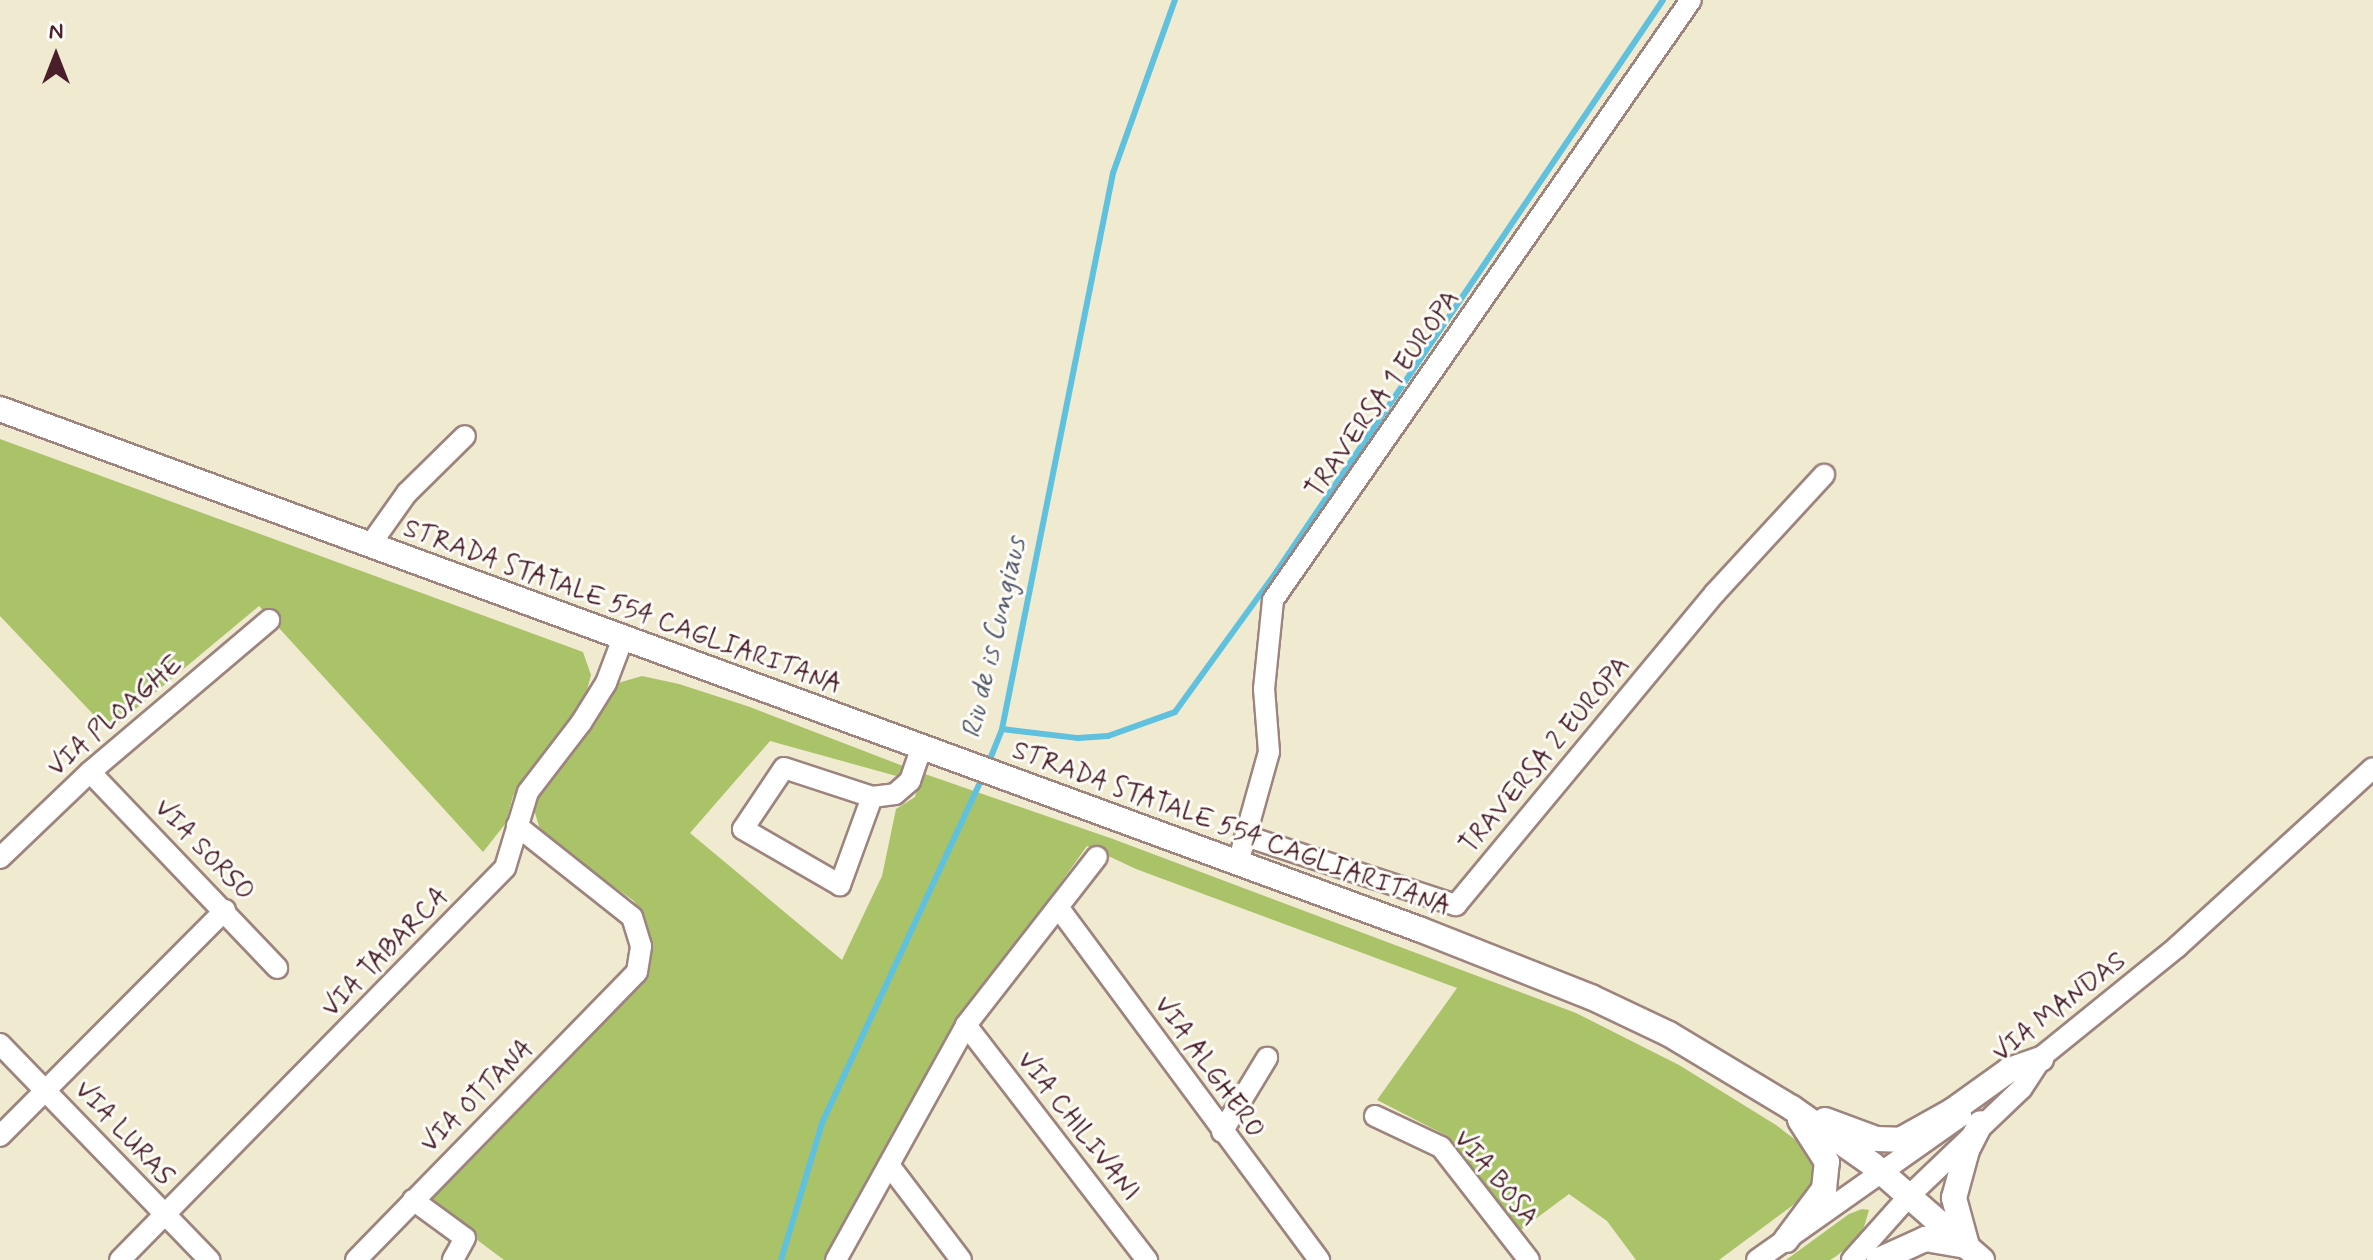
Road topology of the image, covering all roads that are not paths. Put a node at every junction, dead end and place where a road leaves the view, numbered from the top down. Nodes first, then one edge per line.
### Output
1 (1691, 0) edge
2 (0, 409) edge
3 (465, 436) dead end
4 (1824, 475) dead end
5 (370, 545) junction
6 (269, 620) dead end
7 (623, 638) junction
8 (931, 750) junction
9 (2373, 768) edge
10 (90, 772) junction
11 (872, 797) junction
12 (517, 826) junction
13 (1246, 836) junction
14 (1097, 857) dead end
15 (0, 858) edge
16 (1238, 863) junction
17 (1058, 907) junction
18 (225, 910) junction
19 (277, 968) dead end
20 (966, 1025) junction
21 (0, 1044) edge
22 (1267, 1058) dead end
23 (2041, 1059) junction
24 (45, 1090) junction
25 (1792, 1108) junction
26 (1375, 1116) dead end
27 (1981, 1123) junction
28 (1222, 1132) junction
29 (0, 1136) edge
30 (889, 1165) junction
31 (1882, 1173) junction
32 (1909, 1196) junction
33 (413, 1200) junction
34 (164, 1215) junction
35 (1786, 1240) junction
36 (1974, 1253) edge
37 (120, 1260) edge
38 (209, 1260) edge
39 (356, 1260) edge
40 (453, 1260) edge
41 (836, 1260) edge
42 (961, 1260) edge
43 (1147, 1260) edge
44 (1319, 1260) edge
45 (1529, 1260) edge
46 (1757, 1260) edge
47 (1852, 1260) edge
48 (1879, 1260) edge

1 - 13 street, TRAVERSA 1 EUROPA
2 - 5 main road, STRADA STATALE 554 CAGLIARITANA
3 - 5 street
4 - 13 street, TRAVERSA 2 EUROPA
5 - 7 main road, STRADA STATALE 554 CAGLIARITANA
6 - 10 street, VIA PLOAGHE
7 - 8 main road, STRADA STATALE 554 CAGLIARITANA
7 - 12 street, VIA TABARCA
8 - 11 street
8 - 16 main road, STRADA STATALE 554 CAGLIARITANA
9 - 23 street, VIA MANDAS
10 - 15 street, VIA PLOAGHE
10 - 18 street, VIA SORSO
11 - 11 street
12 - 33 street, VIA OTTANA
12 - 34 street, VIA TABARCA
13 - 16 street, TRAVERSA 1 EUROPA
14 - 17 street
16 - 25 main road, STRADA STATALE 554 CAGLIARITANA
17 - 20 street
17 - 28 street, VIA ALGHERO
18 - 19 street, VIA SORSO
18 - 24 street
20 - 30 street
20 - 43 street, VIA CHILIVANI
21 - 24 street, VIA LURAS
22 - 28 street
23 - 25 main road
23 - 27 street
23 - 31 street, VIA MANDAS
24 - 29 street
24 - 34 street, VIA LURAS
25 - 31 main road, STRADA STATALE 554 CAGLIARITANA
25 - 35 main road
26 - 45 street, VIA BOSA
27 - 32 street
27 - 36 main road
28 - 44 street, VIA ALGHERO
30 - 41 street
30 - 42 street
31 - 32 main road, STRADA STATALE 554 CAGLIARITANA
31 - 35 street, VIA MANDAS
32 - 36 main road, STRADA STATALE 554 CAGLIARITANA
32 - 47 street
33 - 39 street, VIA OTTANA
33 - 40 street
34 - 37 street, VIA TABARCA
34 - 38 street, VIA LURAS
35 - 46 street, VIA MANDAS
36 - 48 main road

